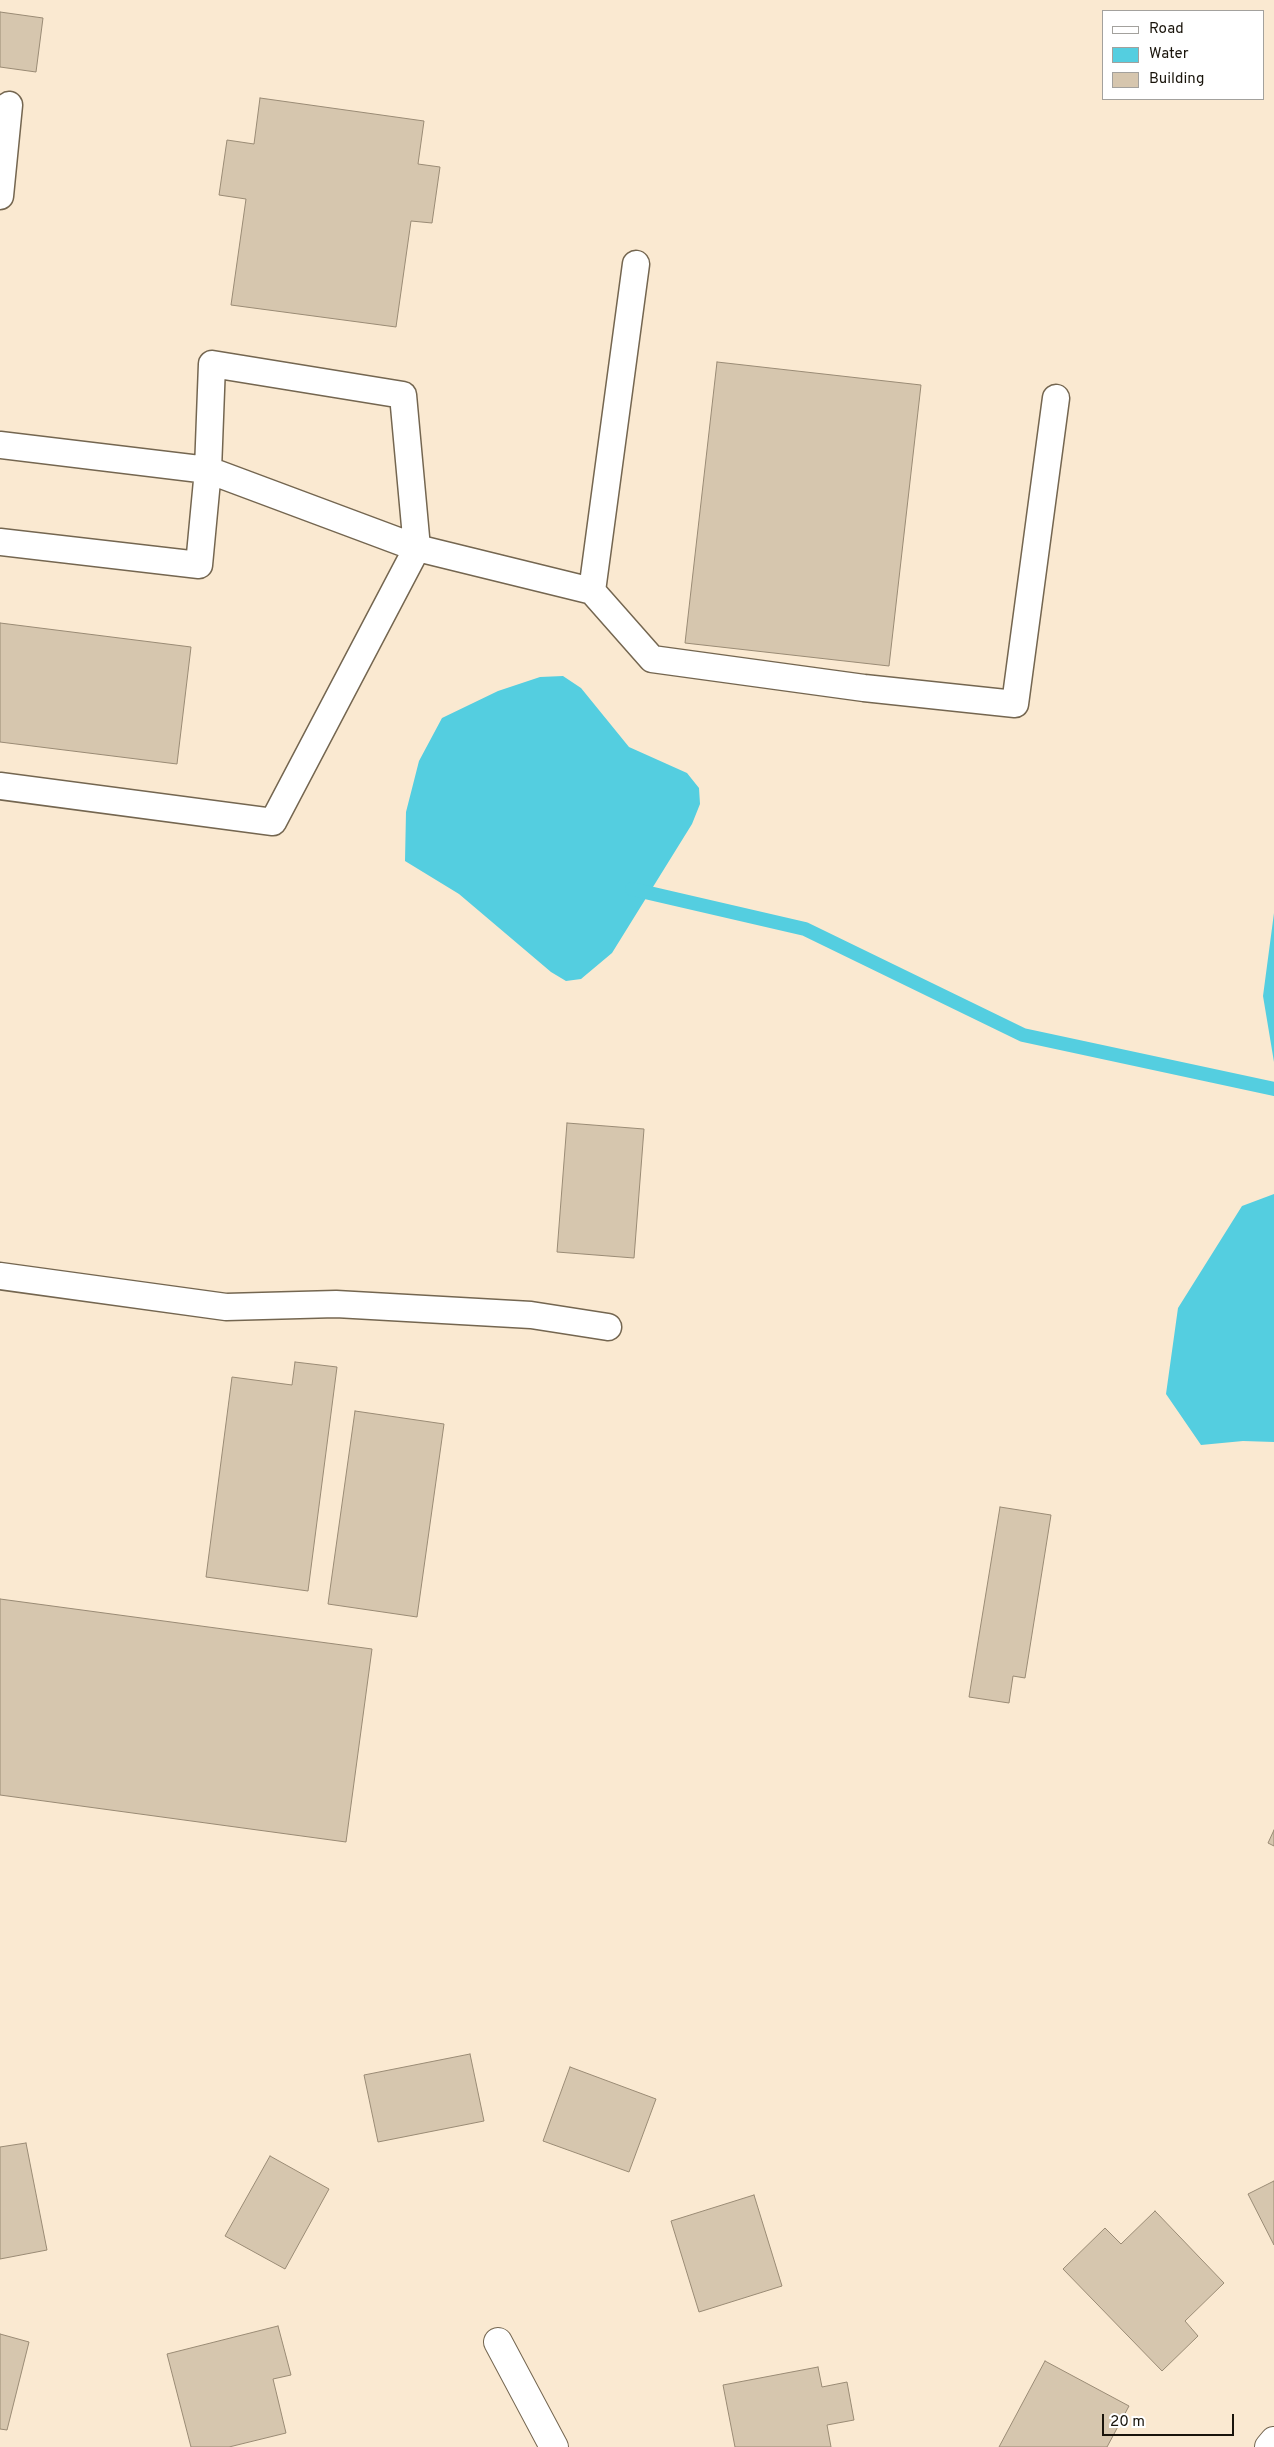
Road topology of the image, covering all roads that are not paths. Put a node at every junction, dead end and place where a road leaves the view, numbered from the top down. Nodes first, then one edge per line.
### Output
1 (9, 105) dead end
2 (0, 196) edge
3 (636, 264) dead end
4 (1056, 398) dead end
5 (0, 445) edge
6 (208, 470) junction
7 (0, 542) edge
8 (417, 548) junction
9 (592, 591) junction
10 (0, 786) edge
11 (0, 1276) edge
12 (608, 1327) dead end
13 (498, 2342) dead end
14 (1274, 2441) edge
15 (554, 2447) edge
16 (1269, 2447) edge

1 - 2 lane
3 - 9 lane
4 - 9 lane
5 - 6 lane
6 - 7 lane
6 - 8 lane
6 - 8 lane
8 - 9 lane
8 - 10 lane
11 - 12 lane
13 - 15 street
14 - 16 street

